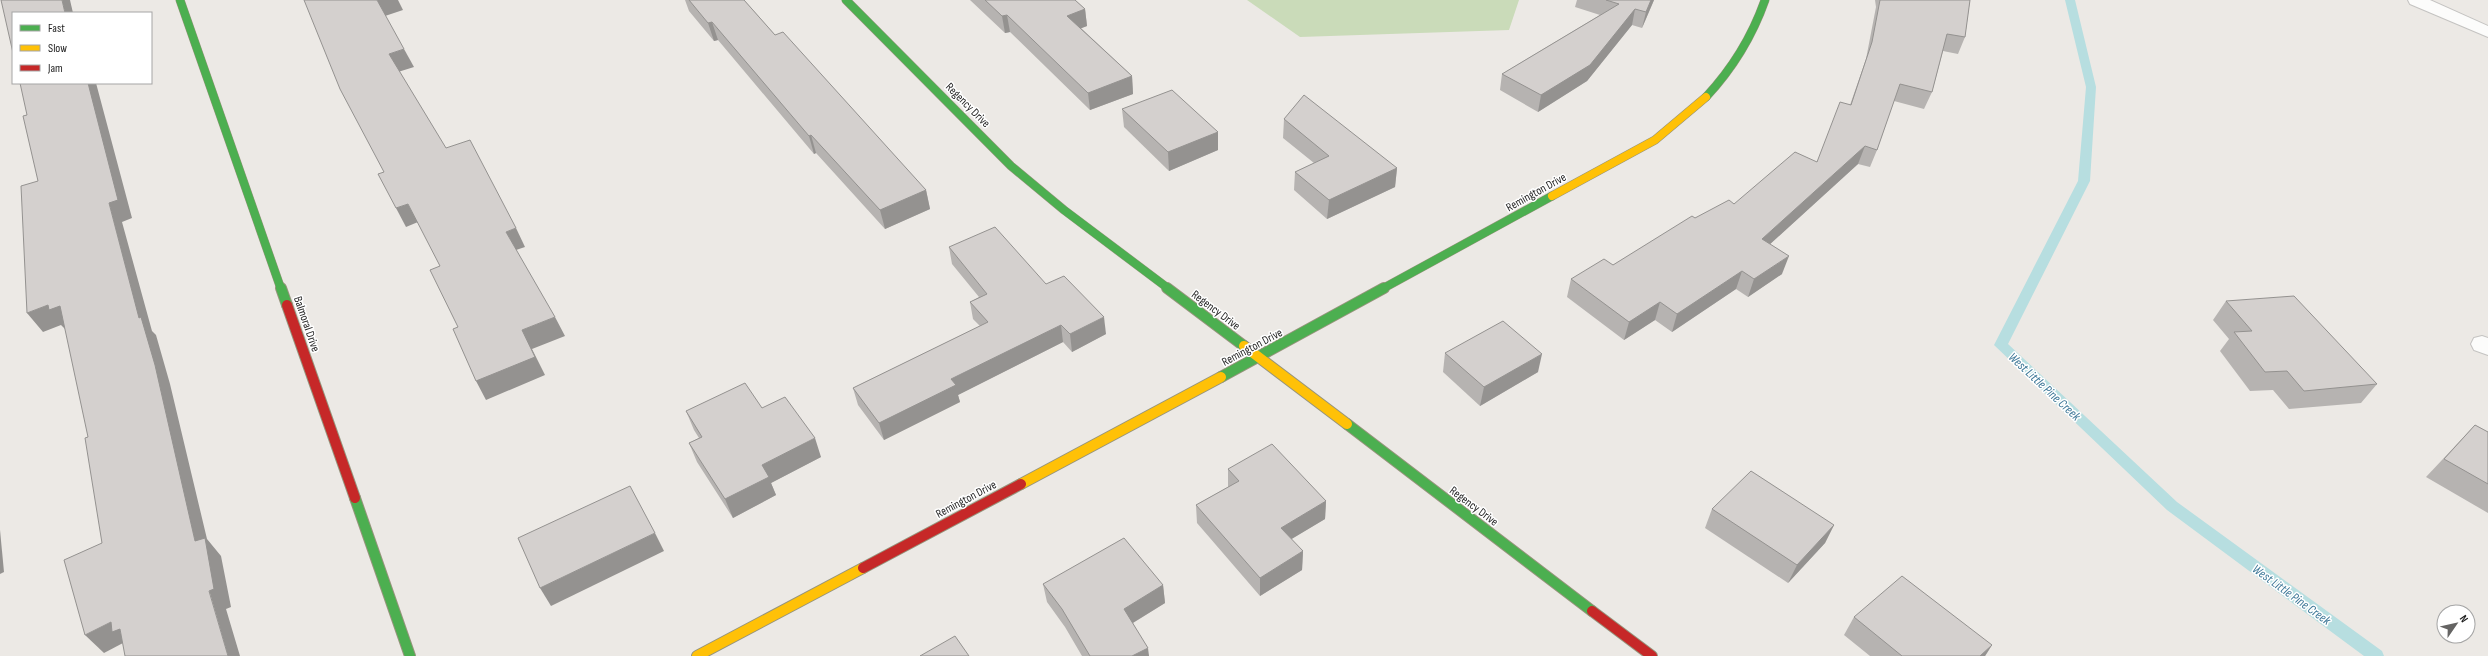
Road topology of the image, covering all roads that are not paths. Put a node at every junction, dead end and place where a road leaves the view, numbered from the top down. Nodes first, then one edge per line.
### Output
1 (180, 0) edge
2 (846, 0) edge
3 (1765, 0) edge
4 (2416, 0) edge
5 (2488, 32) edge
6 (1258, 358) junction
7 (410, 656) edge
8 (697, 656) edge
9 (1652, 656) edge

1 - 7 street, Balmoral Drive
2 - 6 street, Regency Drive
3 - 6 street, Remington Drive
4 - 5 street
6 - 8 street, Remington Drive
6 - 9 street, Regency Drive

